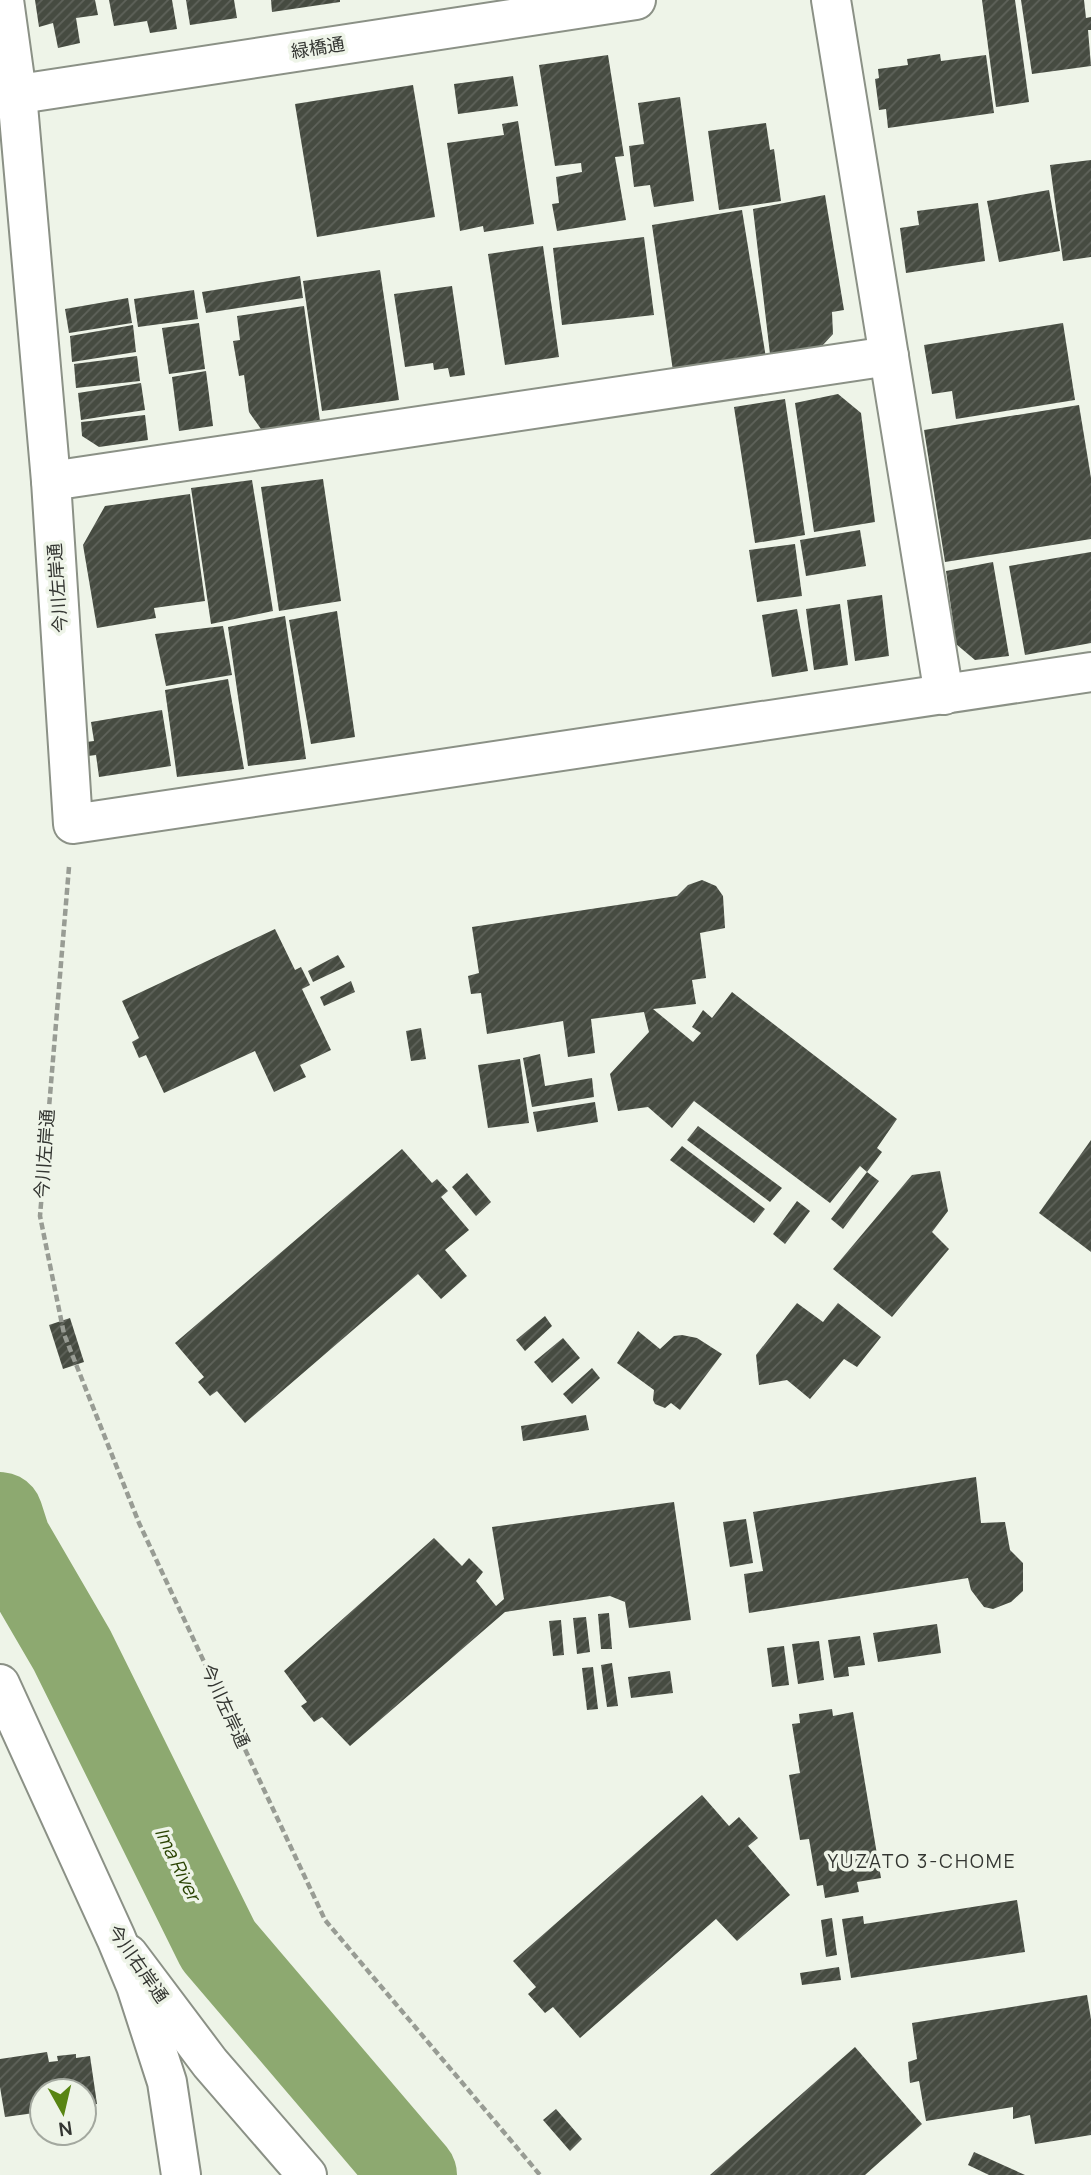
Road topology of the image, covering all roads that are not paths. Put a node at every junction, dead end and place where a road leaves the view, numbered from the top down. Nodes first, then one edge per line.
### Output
1 (4, 0) edge
2 (636, 0) edge
3 (831, 0) edge
4 (8, 95) edge
5 (889, 356) junction
6 (51, 481) junction
7 (1091, 672) edge
8 (944, 695) junction
9 (0, 1684) edge
10 (116, 1938) junction
11 (181, 2175) edge
12 (307, 2175) edge

1 - 4 street, 今川左岸通
2 - 4 street, 緑橋通
3 - 5 street
4 - 6 street, 今川左岸通
5 - 6 street
5 - 8 street
6 - 8 street, 今川左岸通
7 - 8 street
9 - 10 street, 今川右岸通
10 - 11 street
10 - 12 street, 今川右岸通

